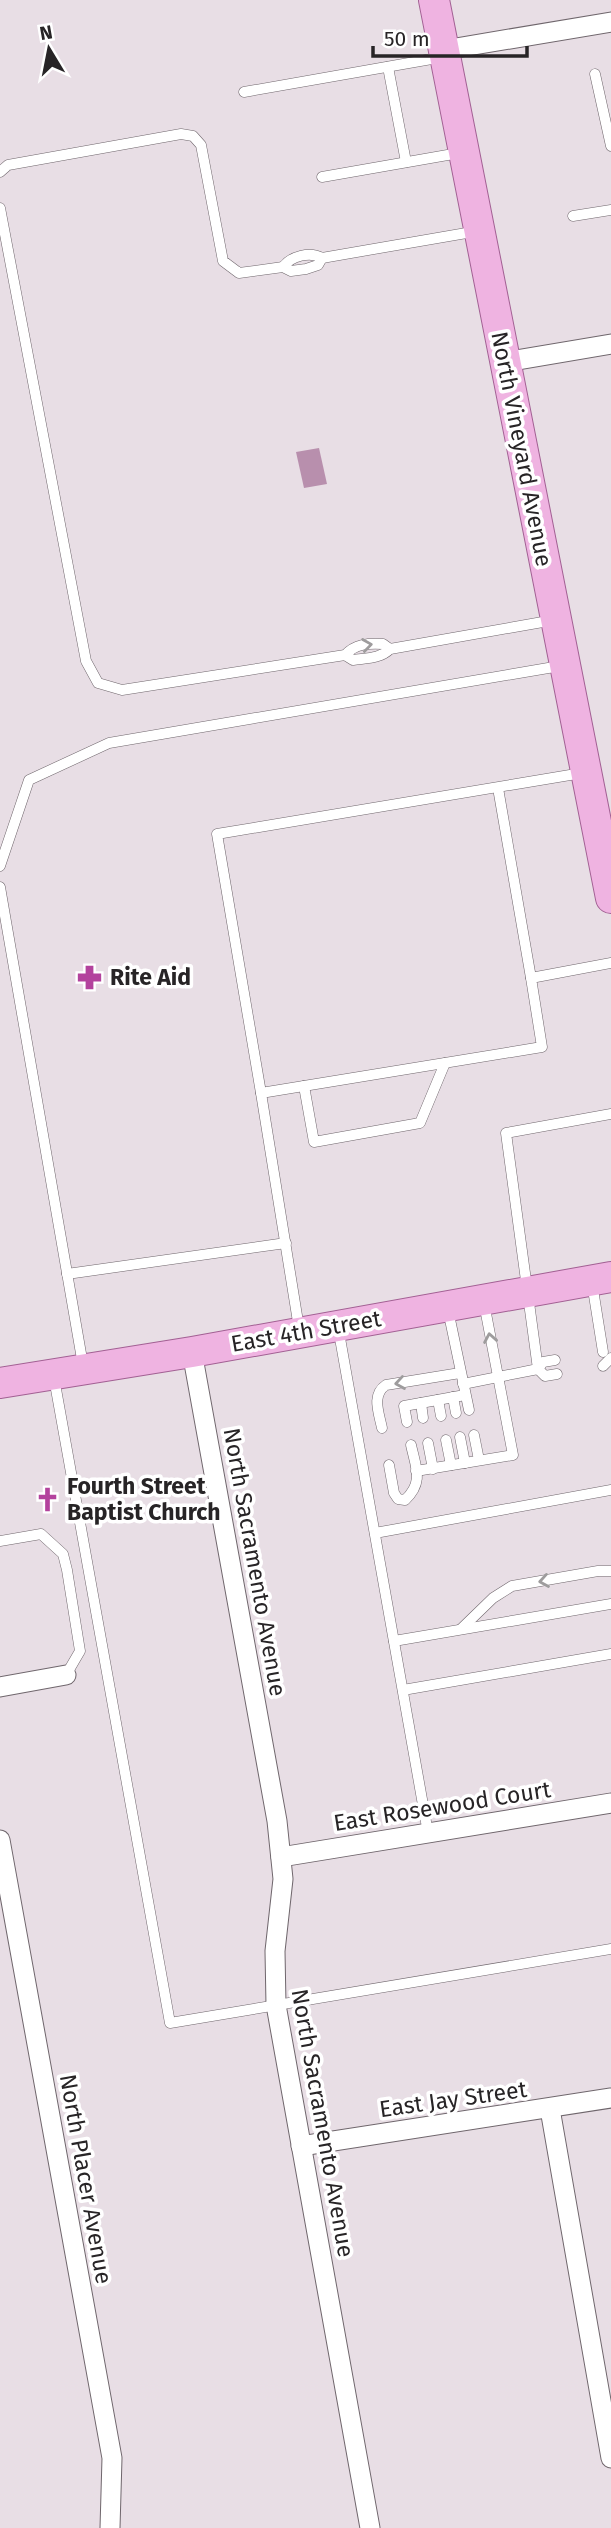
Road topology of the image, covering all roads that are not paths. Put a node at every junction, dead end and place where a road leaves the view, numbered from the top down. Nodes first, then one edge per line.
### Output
1 (434, 0) edge
2 (611, 22) edge
3 (445, 53) junction
4 (388, 67) junction
5 (596, 74) dead end
6 (244, 92) dead end
7 (611, 146) edge
8 (464, 152) junction
9 (406, 162) junction
10 (0, 172) edge
11 (322, 177) dead end
12 (0, 208) edge
13 (611, 210) edge
14 (573, 216) dead end
15 (480, 230) junction
16 (611, 344) edge
17 (505, 362) junction
18 (556, 620) junction
19 (565, 666) junction
20 (586, 773) junction
21 (498, 788) junction
22 (0, 866) edge
23 (0, 887) edge
24 (611, 898) edge
25 (611, 963) edge
26 (531, 978) junction
27 (445, 1063) junction
28 (304, 1086) junction
29 (261, 1093) junction
30 (611, 1114) edge
31 (286, 1243) junction
32 (68, 1274) junction
33 (601, 1279) edge
34 (529, 1291) junction
35 (483, 1299) junction
36 (447, 1306) junction
37 (337, 1325) junction
38 (300, 1332) junction
39 (192, 1352) junction
40 (606, 1355) edge
41 (555, 1360) dead end
42 (603, 1366) dead end
43 (84, 1369) junction
44 (538, 1369) junction
45 (460, 1373) junction
46 (53, 1374) junction
47 (557, 1374) dead end
48 (497, 1377) junction
49 (0, 1383) edge
50 (464, 1389) junction
51 (453, 1397) junction
52 (438, 1400) junction
53 (421, 1403) junction
54 (469, 1410) dead end
55 (456, 1413) dead end
56 (441, 1416) dead end
57 (423, 1418) dead end
58 (407, 1422) dead end
59 (382, 1428) dead end
60 (474, 1435) dead end
61 (460, 1437) dead end
62 (446, 1440) dead end
63 (428, 1443) dead end
64 (411, 1445) dead end
65 (479, 1460) junction
66 (465, 1463) junction
67 (389, 1465) dead end
68 (451, 1465) junction
69 (433, 1469) junction
70 (416, 1471) junction
71 (611, 1490) edge
72 (374, 1533) junction
73 (0, 1541) edge
74 (610, 1570) edge
75 (611, 1604) edge
76 (460, 1630) junction
77 (394, 1642) junction
78 (611, 1654) edge
79 (66, 1675) joint
80 (0, 1687) edge
81 (403, 1690) junction
82 (611, 1803) edge
83 (428, 1833) junction
84 (0, 1840) edge
85 (281, 1857) junction
86 (611, 1949) edge
87 (276, 2005) junction
88 (611, 2098) edge
89 (550, 2109) junction
90 (301, 2146) junction
91 (611, 2458) edge
92 (110, 2528) edge
93 (370, 2528) edge

1 - 3 main road, North Vineyard Avenue
2 - 3 street
3 - 4 lane
3 - 8 main road, North Vineyard Avenue
4 - 6 lane
4 - 9 lane
5 - 7 lane
8 - 9 lane
8 - 15 main road, North Vineyard Avenue
9 - 11 lane
10 - 15 lane
12 -> 18 lane
13 - 14 lane
15 - 17 main road, North Vineyard Avenue
16 - 17 street
17 - 18 main road, North Vineyard Avenue
18 - 19 main road, North Vineyard Avenue
19 - 20 main road, North Vineyard Avenue
19 - 22 lane
20 - 21 lane
20 - 24 main road, North Vineyard Avenue
21 - 26 lane
21 - 29 lane
23 - 32 lane
25 - 26 lane
26 - 27 lane
27 - 28 lane
27 - 28 lane
28 - 29 lane
29 - 31 lane
30 - 34 lane
31 - 32 lane
31 - 38 lane
32 - 43 lane
33 - 34 main road, East 4th Street
33 - 40 lane
34 - 35 main road, East 4th Street
34 - 44 lane
35 - 36 main road, East 4th Street
48 -> 35 lane
36 - 37 main road, East 4th Street
36 - 45 lane
37 - 38 main road, East 4th Street
37 - 72 lane
38 - 39 main road, East 4th Street
39 - 43 main road, East 4th Street
39 - 85 street, North Sacramento Avenue
40 - 42 lane
41 - 44 lane
43 - 46 main road, East 4th Street
44 - 47 lane
44 - 48 lane
45 - 50 lane
45 -> 59 lane
46 - 49 main road, East 4th Street
46 - 87 lane
48 - 50 lane
48 - 65 lane
50 - 51 lane
50 - 54 lane
51 - 52 lane
51 - 55 lane
52 - 53 lane
52 - 56 lane
53 - 57 lane
53 - 58 lane
60 - 65 lane
61 - 66 lane
62 - 68 lane
63 - 69 lane
64 - 70 lane
65 - 66 lane
66 - 68 lane
67 - 70 lane
68 - 69 lane
69 - 70 lane
71 - 72 lane
72 - 77 lane
73 - 79 lane
74 -> 76 lane
75 - 76 lane
76 - 77 lane
77 - 81 lane
78 - 81 lane
79 - 80 street
81 - 83 lane
82 - 83 street, East Rosewood Court
83 - 85 street, East Rosewood Court
84 - 92 street, North Placer Avenue
85 - 87 street, North Sacramento Avenue
86 - 87 lane
87 - 90 street, North Sacramento Avenue
88 - 89 street, East Jay Street
89 - 90 street, East Jay Street
89 - 91 street
90 - 93 street, North Sacramento Avenue

